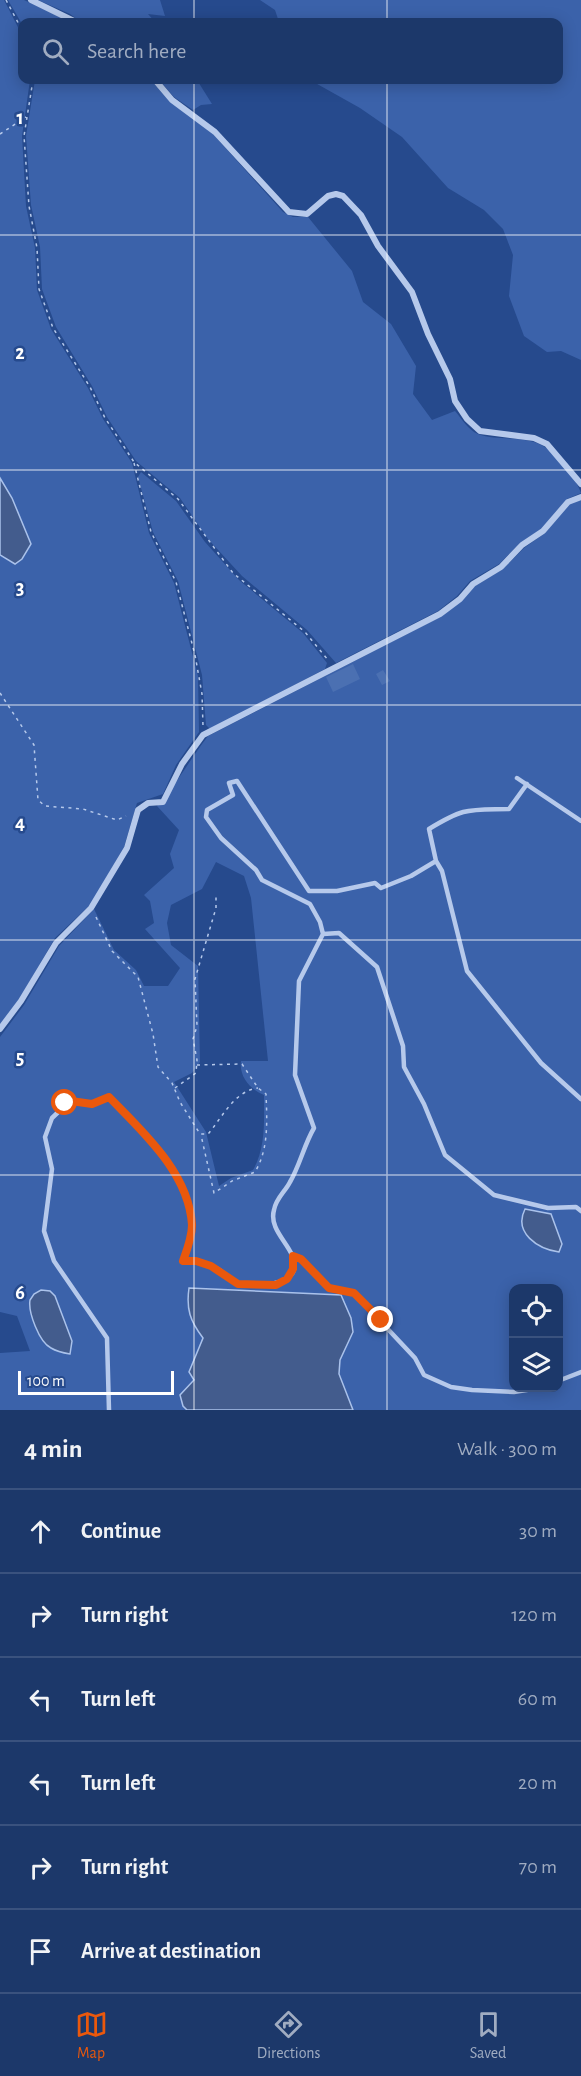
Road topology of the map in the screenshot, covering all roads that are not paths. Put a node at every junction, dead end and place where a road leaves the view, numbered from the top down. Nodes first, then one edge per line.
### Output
1 (31, 0) edge
2 (68, 18) edge
3 (158, 84) edge
4 (581, 484) edge
5 (581, 497) edge
6 (517, 778) dead end
7 (527, 784) junction
8 (581, 821) edge
9 (436, 861) junction
10 (323, 934) junction
11 (0, 1029) edge
12 (581, 1099) edge
13 (581, 1211) edge
14 (293, 1256) junction
15 (581, 1372) edge
16 (563, 1379) edge
17 (509, 1392) edge
18 (109, 1410) edge

1 - 2 street
3 - 4 street
5 - 11 street
6 - 7 lane
7 - 8 lane
7 - 9 lane
9 - 10 lane
9 - 12 lane
10 - 13 lane
10 - 14 lane
14 - 17 lane
14 - 18 lane
15 - 16 lane

